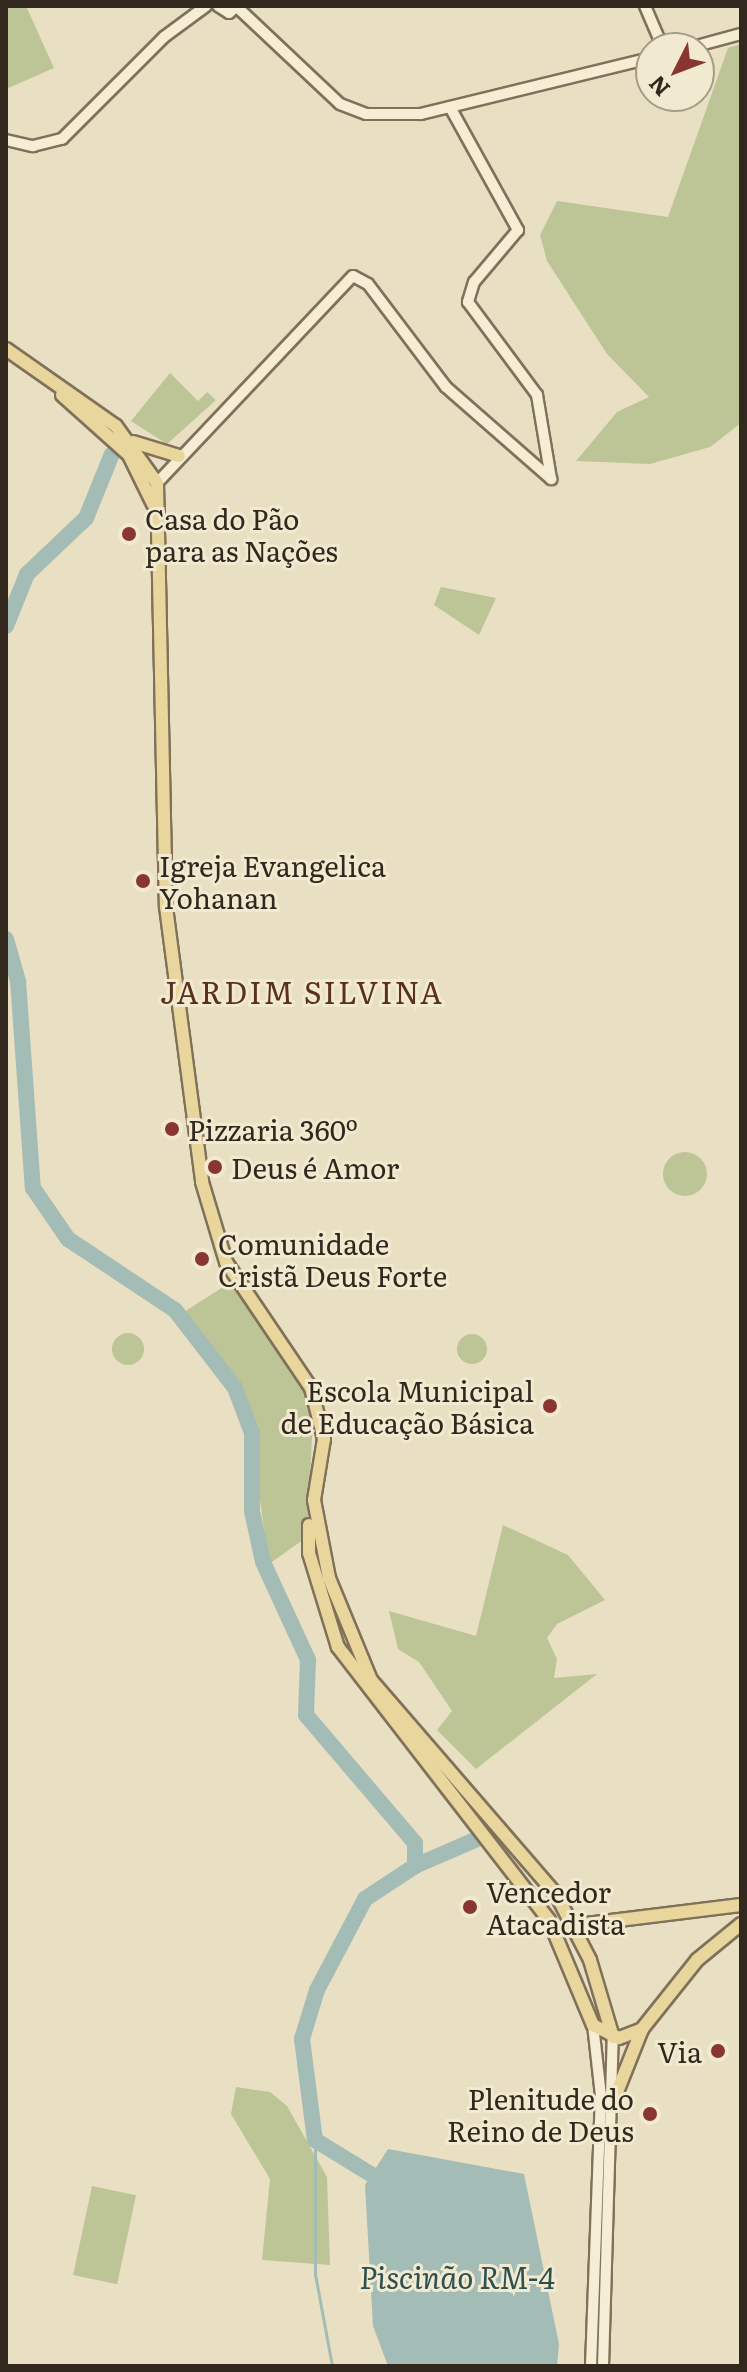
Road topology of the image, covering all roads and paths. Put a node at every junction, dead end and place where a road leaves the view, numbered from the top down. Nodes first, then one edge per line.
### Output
1 (205, 6) edge
2 (645, 6) edge
3 (230, 9) edge
4 (656, 32) edge
5 (741, 34) edge
6 (715, 41) edge
7 (635, 62) edge
8 (450, 107) junction
9 (6, 140) edge
10 (6, 349) edge
11 (43, 377) junction
12 (132, 441) junction
13 (179, 456) junction
14 (157, 483) junction
15 (156, 515) junction
16 (316, 1479) junction
17 (309, 1553) junction
18 (329, 1578) junction
19 (741, 1905) edge
20 (717, 1910) junction
21 (741, 1924) edge
22 (574, 1925) junction
23 (554, 1927) junction
24 (728, 1931) junction
25 (593, 2025) junction
26 (642, 2029) junction
27 (613, 2037) junction
28 (615, 2097) junction
29 (591, 2366) edge
30 (603, 2366) edge

1 - 3 street
1 - 9 street
2 - 4 street
3 - 8 street
5 - 6 street
7 - 8 street
8 - 13 street
10 - 11 main road
11 - 12 main road
11 - 15 main road
12 - 13 main road
12 - 14 main road
13 - 14 street
14 - 15 main road
15 - 16 main road
16 - 17 main road
16 - 18 main road
17 - 18 main road
17 - 23 main road
18 - 22 main road
19 - 20 main road
20 - 22 main road
20 - 24 main road
21 - 24 main road
22 - 23 main road
22 - 27 main road
23 - 25 main road
24 - 26 main road
25 - 27 main road
25 - 29 street
26 - 27 main road
26 - 28 main road
27 - 28 street
28 - 30 street

